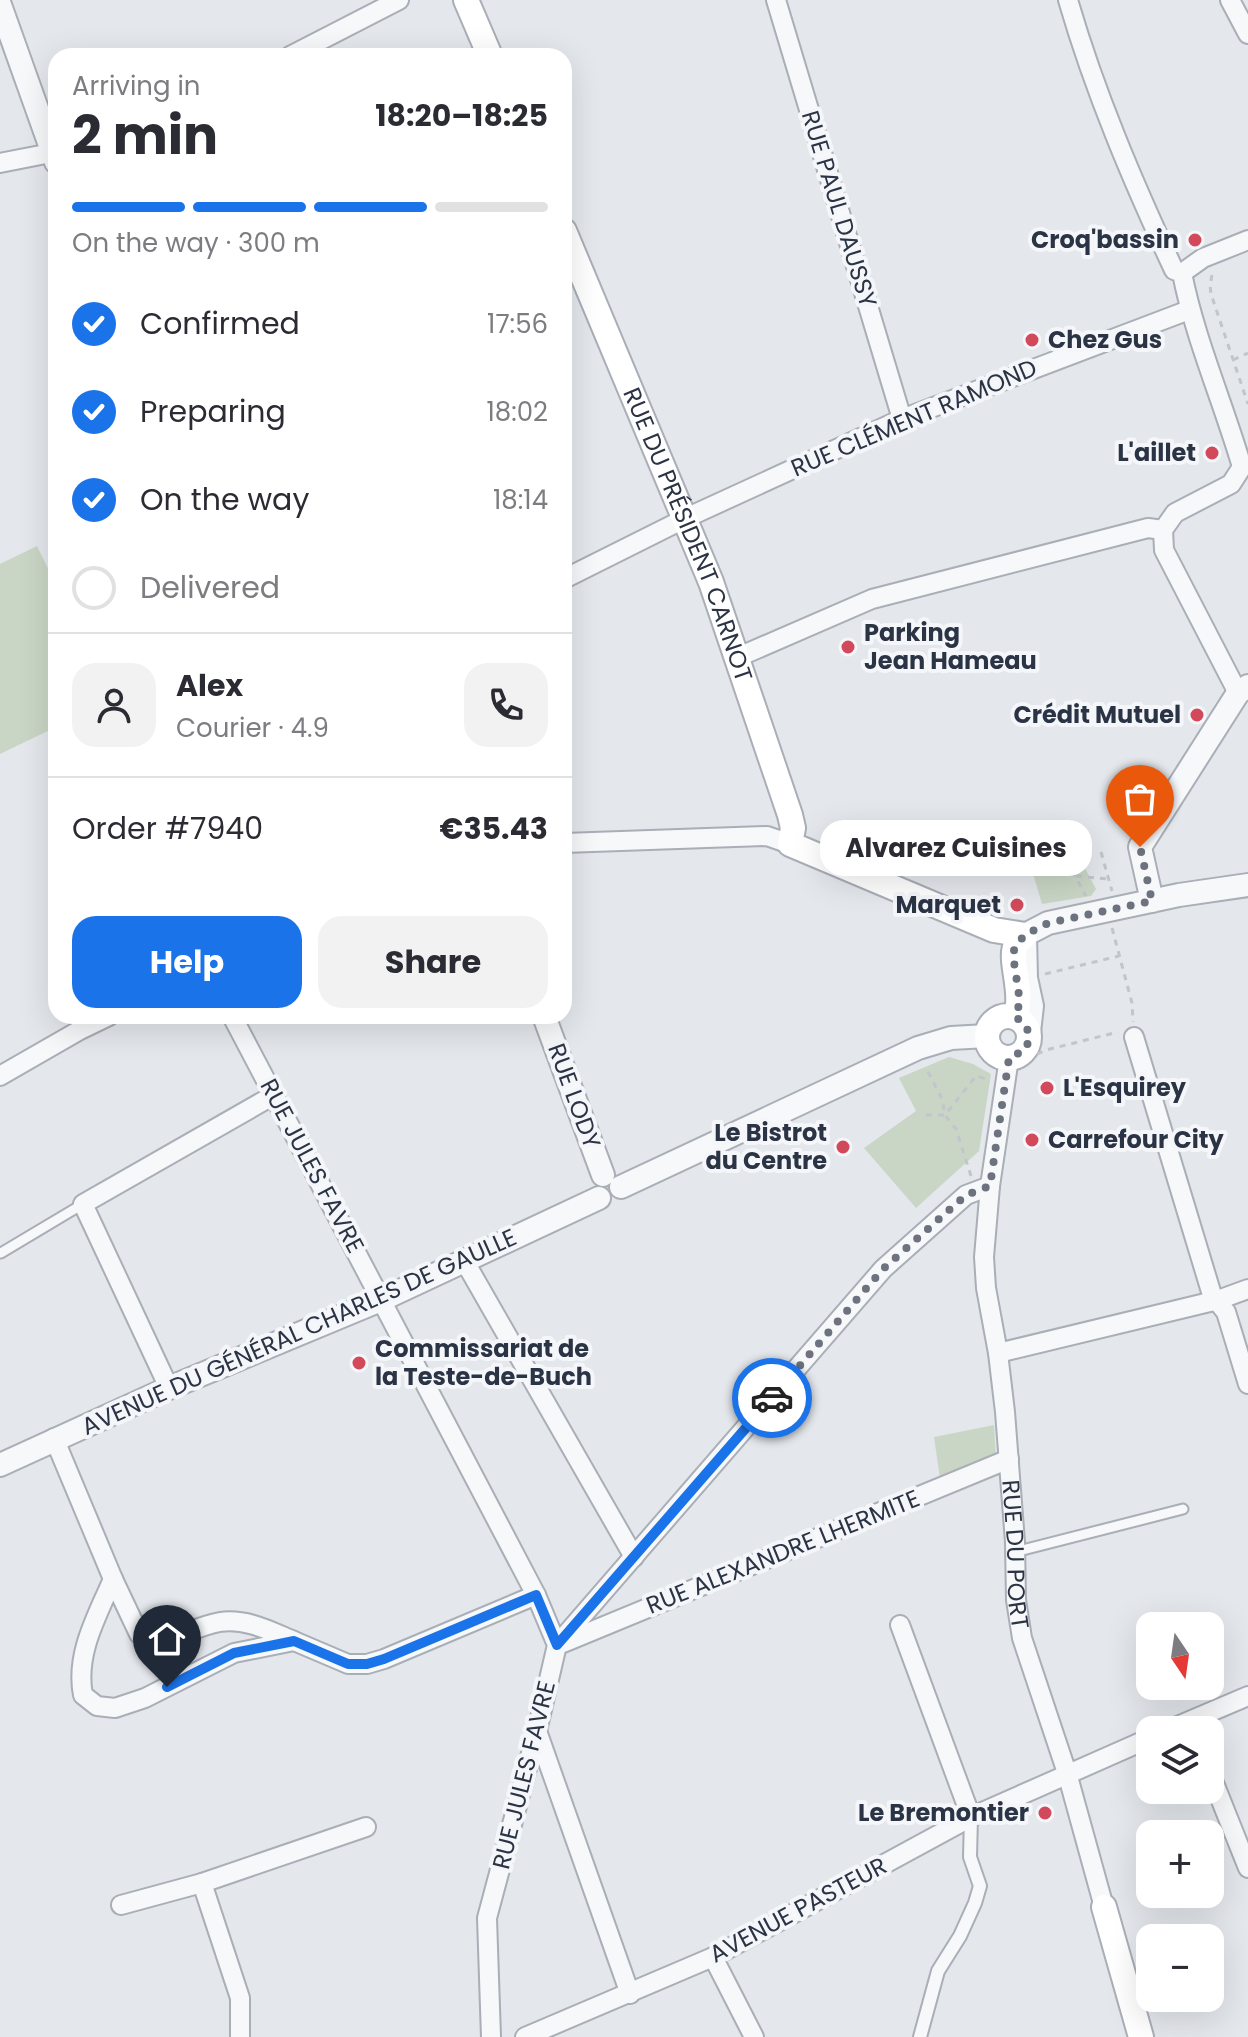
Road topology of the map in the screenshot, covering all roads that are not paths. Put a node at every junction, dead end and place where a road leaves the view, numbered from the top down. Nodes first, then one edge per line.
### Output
1 (399, 0) edge
2 (466, 0) edge
3 (776, 0) edge
4 (1068, 0) edge
5 (1230, 0) edge
6 (0, 5) edge
7 (1248, 34) edge
8 (306, 48) edge
9 (487, 48) edge
10 (48, 136) edge
11 (48, 156) edge
12 (0, 163) edge
13 (1248, 240) edge
14 (572, 250) edge
15 (1182, 273) junction
16 (1189, 310) junction
17 (902, 419) junction
18 (1245, 467) edge
19 (686, 518) junction
20 (1163, 530) junction
21 (572, 575) edge
22 (736, 658) junction
23 (1243, 690) edge
24 (572, 843) edge
25 (790, 844) junction
26 (1248, 885) edge
27 (1152, 901) junction
28 (1025, 935) junction
29 (92, 1024) edge
30 (236, 1024) edge
31 (547, 1024) edge
32 (1022, 1024) junction
33 (1134, 1033) road end
34 (987, 1036) junction
35 (1014, 1061) junction
36 (0, 1076) edge
37 (274, 1095) junction
38 (612, 1181) junction
39 (983, 1188) junction
40 (83, 1204) junction
41 (1, 1253) edge
42 (465, 1262) junction
43 (1248, 1289) edge
44 (383, 1299) junction
45 (1218, 1300) junction
46 (998, 1353) junction
47 (1248, 1384) edge
48 (169, 1388) junction
49 (54, 1438) junction
50 (1009, 1459) junction
51 (0, 1465) edge
52 (1183, 1509) dead end
53 (1015, 1552) junction
54 (634, 1557) junction
55 (113, 1579) junction
56 (536, 1595) junction
57 (900, 1625) dead end
58 (294, 1641) junction
59 (557, 1645) junction
60 (1248, 1696) edge
61 (1210, 1716) edge
62 (537, 1731) junction
63 (1136, 1744) edge
64 (1067, 1773) junction
65 (1222, 1804) edge
66 (971, 1817) junction
67 (366, 1827) dead end
68 (1248, 1868) edge
69 (202, 1883) junction
70 (121, 1905) dead end
71 (1104, 1907) joint
72 (713, 1957) junction
73 (630, 1994) junction
74 (240, 2037) edge
75 (491, 2037) edge
76 (525, 2037) edge
77 (754, 2037) edge
78 (920, 2037) edge
79 (1141, 2037) edge

1 - 8 street
2 - 9 main road
3 - 17 street, RUE PAUL DAUSSY
4 - 15 street
5 - 7 street
6 - 10 street
11 - 12 street
13 - 15 street
14 - 19 main road, RUE DU PRÉSIDENT CARNOT
15 - 16 street
16 - 17 street, RUE CLÉMENT RAMOND
16 - 18 street
17 - 19 street, RUE CLÉMENT RAMOND
18 - 20 street
19 - 21 street, RUE CLÉMENT RAMOND
19 - 22 main road, RUE DU PRÉSIDENT CARNOT
20 - 22 street
20 - 23 street
22 - 25 main road, RUE DU PRÉSIDENT CARNOT
23 - 27 street
24 - 25 street
25 - 28 main road
26 - 27 street
27 - 28 street
28 - 32 main road
29 - 36 street
30 - 37 street, RUE JULES FAVRE
31 - 38 street, RUE LODY
32 - 34 main road
32 - 35 main road
33 - 45 street
34 - 35 main road
34 - 38 street
35 - 39 street, RUE DU PORT
37 - 40 street
37 - 44 street, RUE JULES FAVRE
38 - 42 street, AVENUE DU GÉNÉRAL CHARLES DE GAULLE
39 - 46 street, RUE DU PORT
39 - 54 street
40 - 41 lane
40 - 48 street
42 - 44 street, AVENUE DU GÉNÉRAL CHARLES DE GAULLE
42 - 54 street
43 - 45 street
44 - 48 street, AVENUE DU GÉNÉRAL CHARLES DE GAULLE
44 - 56 street, RUE JULES FAVRE
45 - 46 street
45 - 47 street
46 - 50 street, RUE DU PORT
48 - 49 street, AVENUE DU GÉNÉRAL CHARLES DE GAULLE
49 - 51 street, AVENUE DU GÉNÉRAL CHARLES DE GAULLE
49 - 55 street
50 - 53 street, RUE DU PORT
50 - 59 street, RUE ALEXANDRE LHERMITE
52 - 53 lane
53 - 64 street, RUE DU PORT
54 - 59 street
55 - 58 street
55 - 58 street
56 - 58 street
56 - 59 street, RUE JULES FAVRE
57 - 66 street
59 - 62 street, RUE JULES FAVRE
60 - 61 street
62 - 73 street
62 - 75 street, RUE JULES FAVRE
63 - 64 street, AVENUE PASTEUR
64 - 66 street, AVENUE PASTEUR
64 - 71 street, RUE DU PORT
65 - 68 street
66 - 72 street, AVENUE PASTEUR
66 - 78 street
67 - 69 street
69 - 70 street
69 - 74 street
71 - 79 main road, RUE DU PORT
72 - 73 street, AVENUE PASTEUR
72 - 77 street
73 - 76 street, AVENUE PASTEUR

